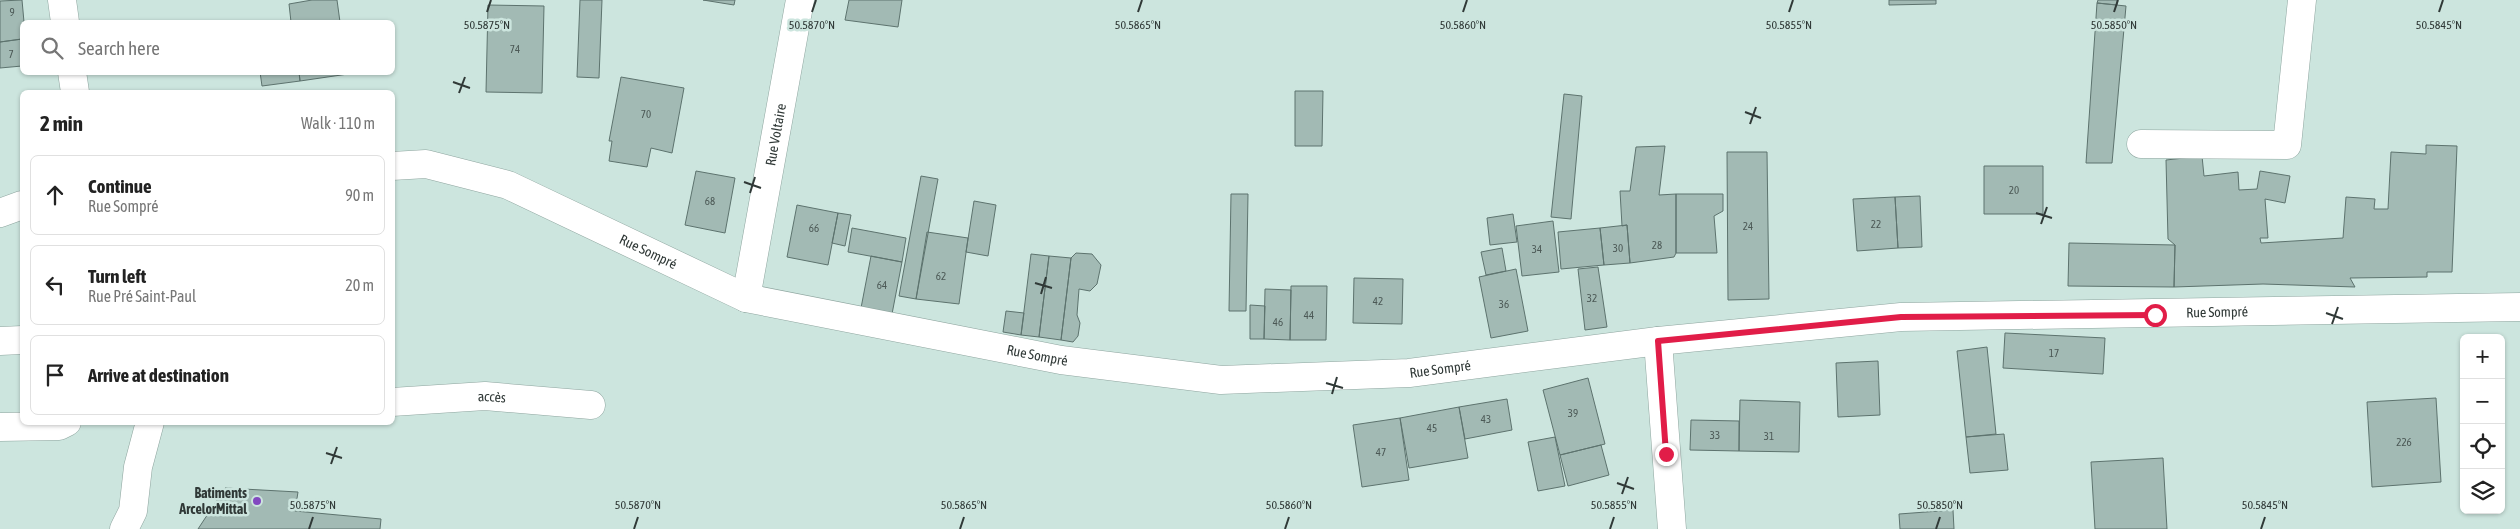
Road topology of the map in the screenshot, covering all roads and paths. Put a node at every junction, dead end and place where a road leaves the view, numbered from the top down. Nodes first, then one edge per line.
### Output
1 (62, 0) edge
2 (800, 0) edge
3 (2302, 0) edge
4 (65, 20) edge
5 (72, 75) edge
6 (75, 90) edge
7 (2141, 144) dead end
8 (395, 166) edge
9 (20, 206) edge
10 (0, 212) edge
11 (746, 298) junction
12 (2520, 308) edge
13 (20, 340) edge
14 (0, 341) edge
15 (1661, 341) junction
16 (395, 402) edge
17 (591, 405) dead end
18 (61, 425) edge
19 (149, 425) edge
20 (0, 427) edge
21 (124, 529) edge
22 (1672, 529) edge

1 - 4 street
2 - 11 street, Rue Voltaire
3 - 7 street
5 - 6 street
8 - 11 street, Rue Sompré
9 - 10 street
11 - 15 street, Rue Sompré
12 - 15 street, Rue Sompré
13 - 14 street
15 - 22 street
16 - 17 street, accès
18 - 20 street
19 - 21 street

